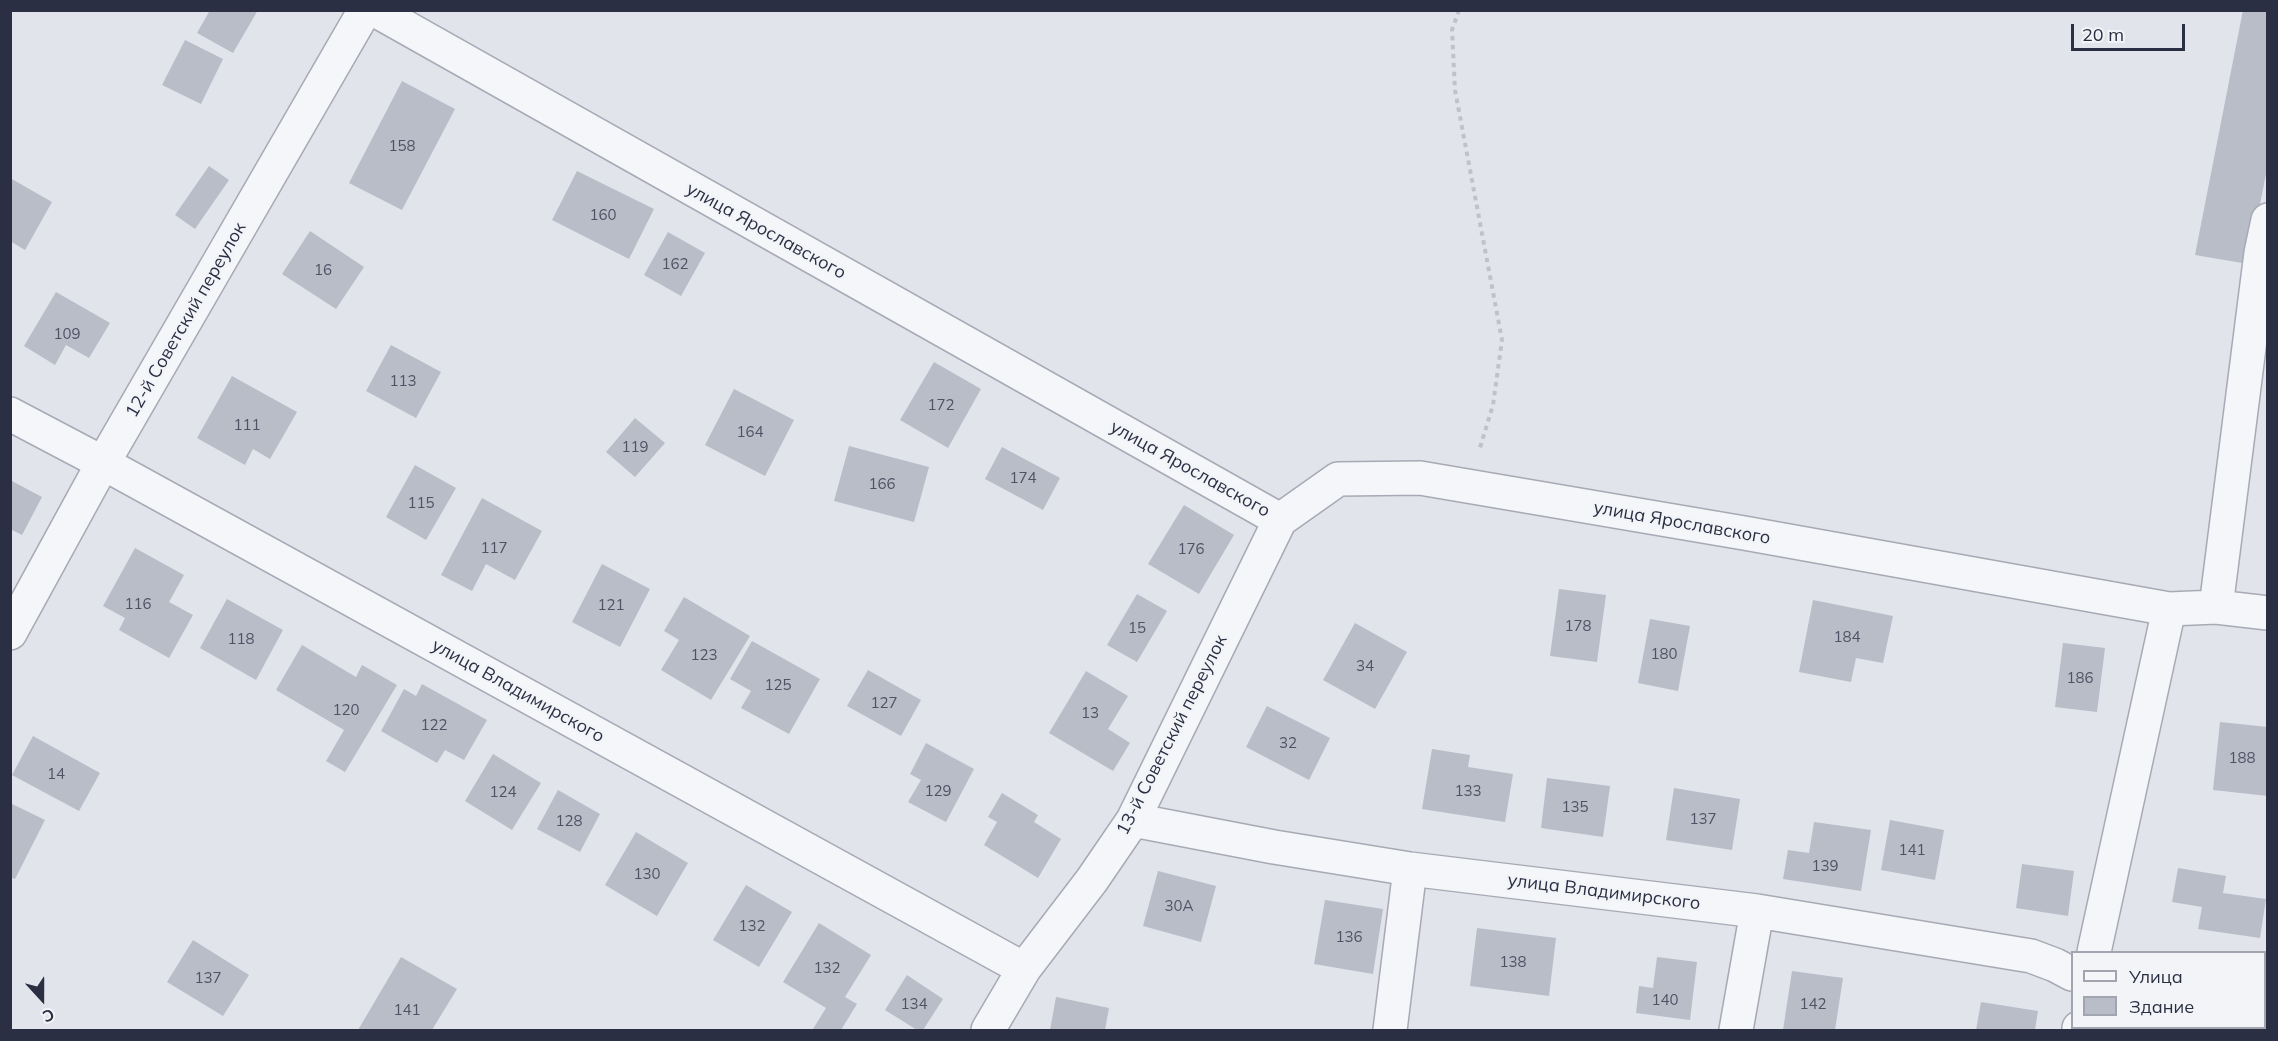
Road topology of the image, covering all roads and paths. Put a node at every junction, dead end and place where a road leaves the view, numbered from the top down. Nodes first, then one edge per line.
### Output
1 (365, 10) edge
2 (375, 10) edge
3 (1459, 10) edge
4 (2268, 220) edge
5 (2264, 253) edge
6 (10, 414) edge
7 (103, 463) junction
8 (1468, 486) junction
9 (1280, 520) junction
10 (2216, 607) junction
11 (2169, 609) junction
12 (2268, 613) edge
13 (10, 633) edge
14 (1133, 820) junction
15 (1410, 869) junction
16 (1756, 911) junction
17 (2094, 951) edge
18 (1024, 969) junction
19 (2071, 973) edge
20 (990, 1029) edge
21 (1390, 1030) edge
22 (1736, 1030) edge

1 - 7 street, 12-й Советский переулок
2 - 9 street, улица Ярославского
3 - 8 path
4 - 5 street
5 - 10 street
6 - 7 street, улица Владимирского
7 - 13 street, 12-й Советский переулок
7 - 18 street, улица Владимирского
8 - 9 street, улица Ярославского
8 - 11 street, улица Ярославского
9 - 14 street, 13-й Советский переулок
10 - 11 street, улица Ярославского
10 - 12 street, улица Ярославского
11 - 17 street
14 - 15 street, улица Владимирского
14 - 18 street, 13-й Советский переулок
15 - 16 street, улица Владимирского
15 - 21 street
16 - 19 street, улица Владимирского
16 - 22 street
18 - 20 street, 13-й Советский переулок

